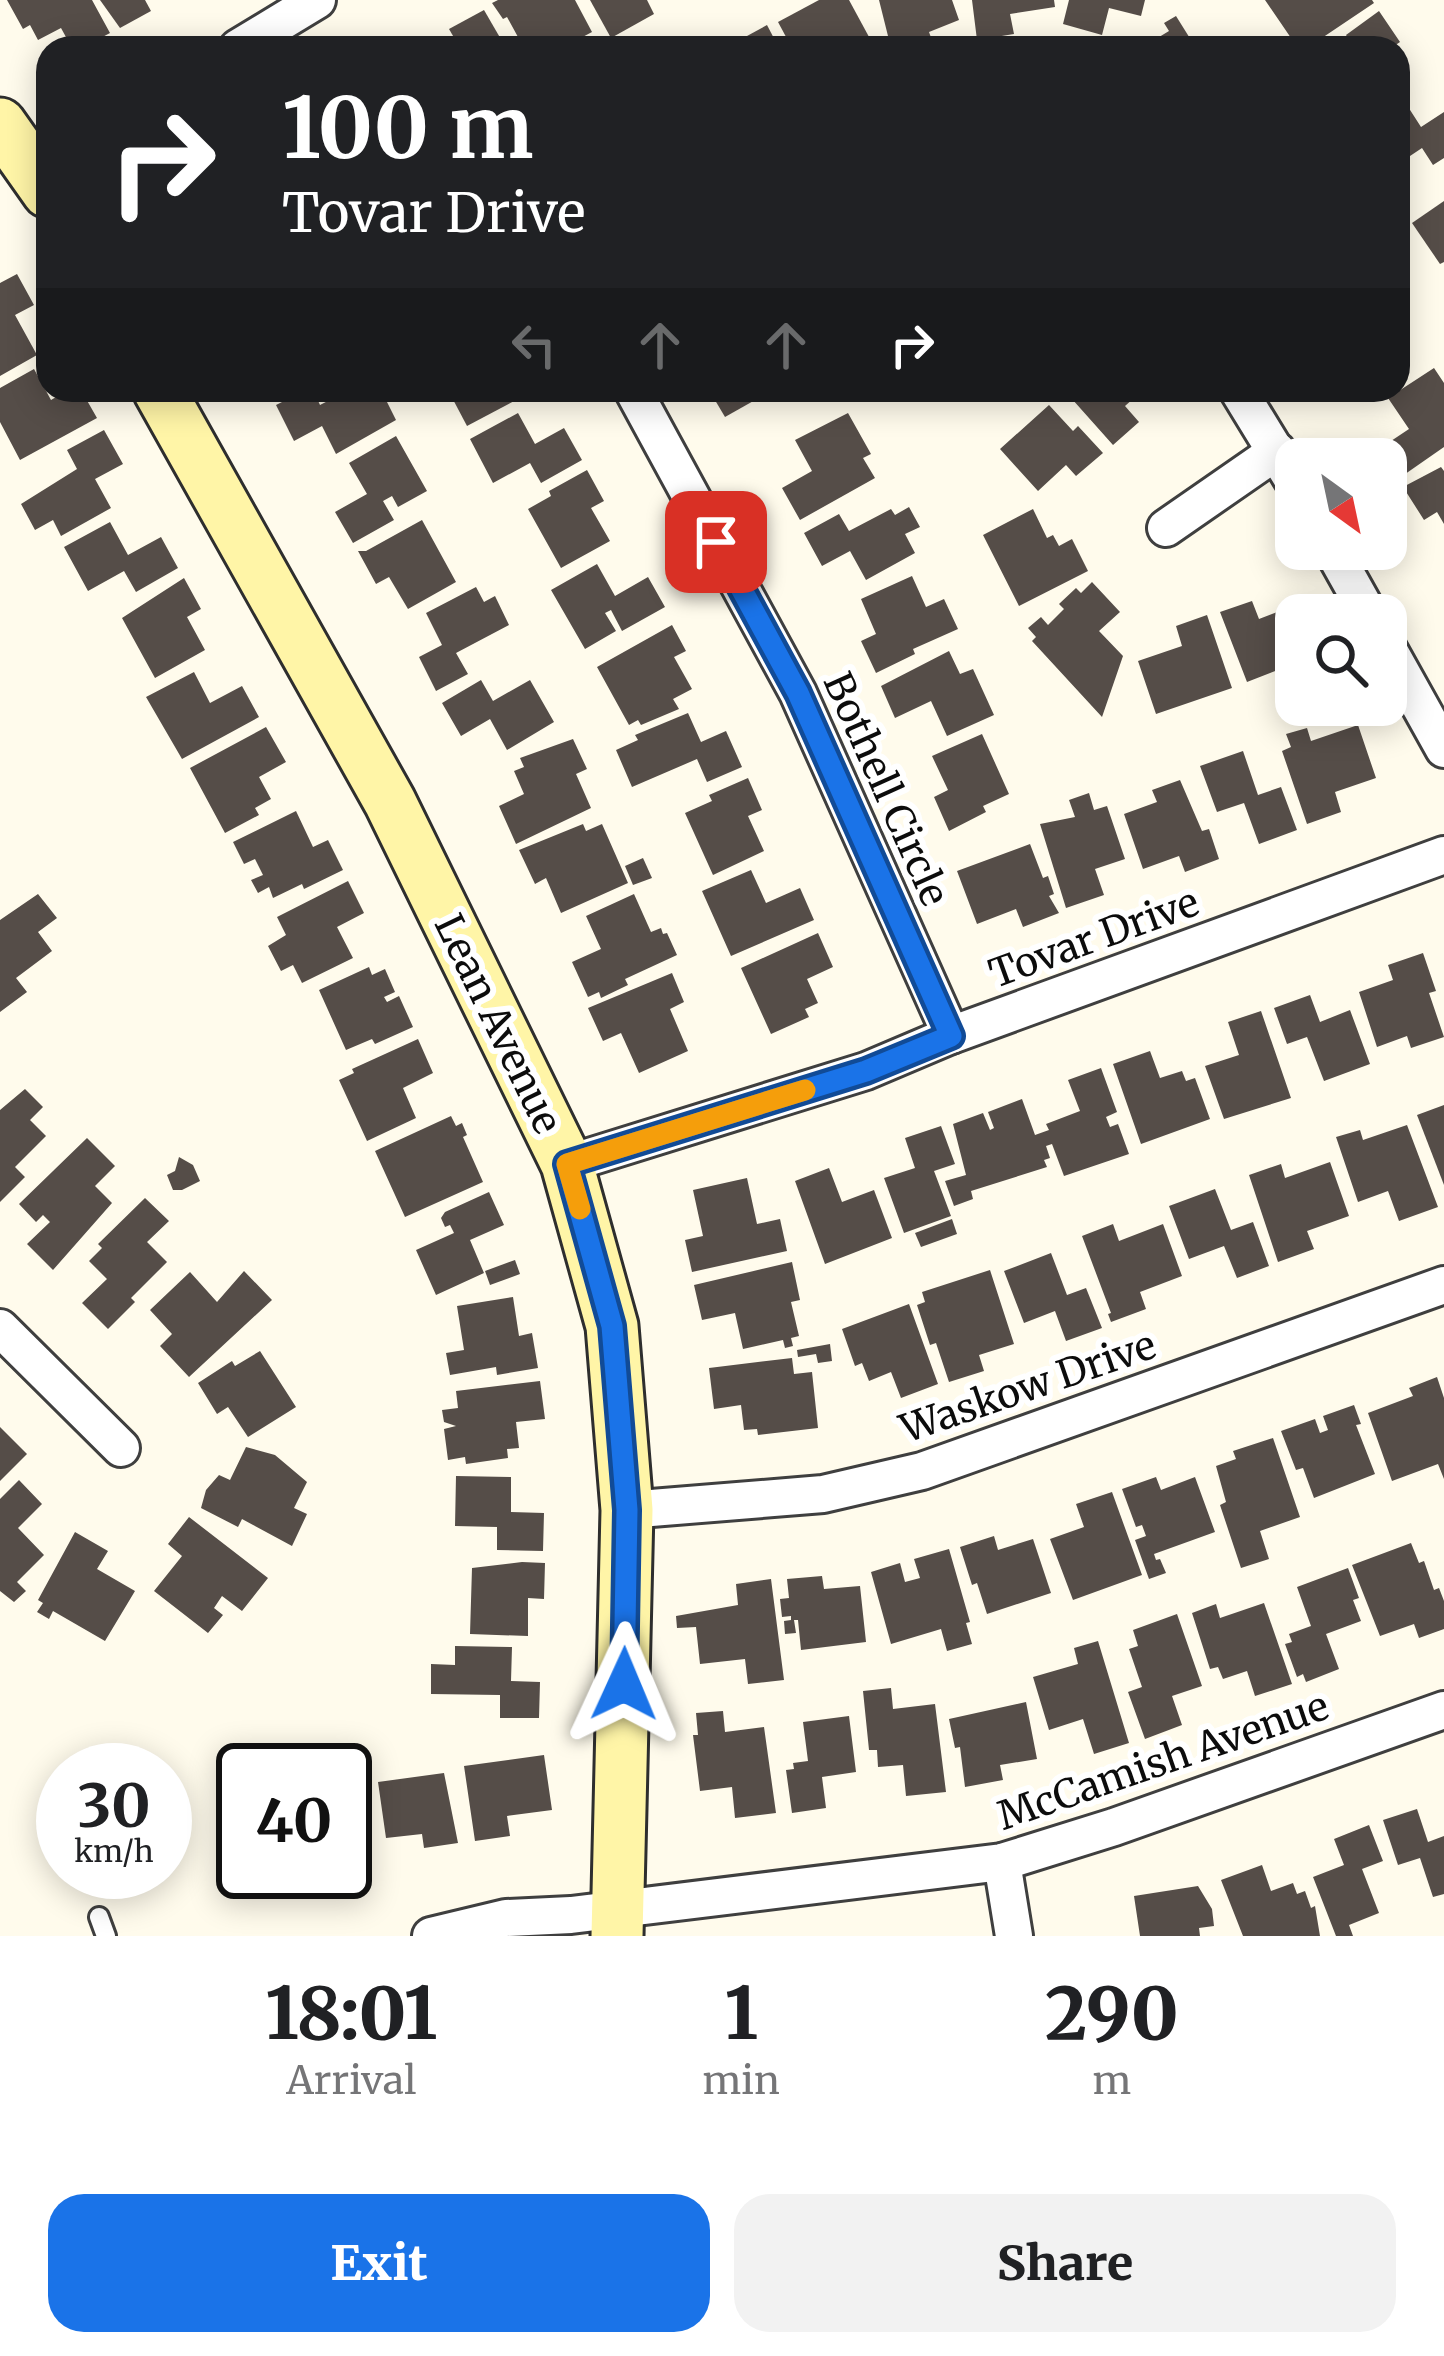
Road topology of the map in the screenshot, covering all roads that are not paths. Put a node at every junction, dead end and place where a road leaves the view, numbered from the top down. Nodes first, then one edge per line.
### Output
1 (317, 0) edge
2 (258, 36) edge
3 (0, 124) edge
4 (36, 166) edge
5 (166, 402) edge
6 (640, 402) edge
7 (1246, 402) edge
8 (1275, 448) edge
9 (1275, 452) edge
10 (1166, 528) dead end
11 (1407, 683) edge
12 (1444, 749) edge
13 (1444, 855) edge
14 (951, 1036) junction
15 (567, 1164) junction
16 (1444, 1285) edge
17 (0, 1328) edge
18 (121, 1448) dead end
19 (627, 1510) junction
20 (1444, 1710) edge
21 (1002, 1862) junction
22 (618, 1922) edge
23 (431, 1936) edge
24 (1014, 1936) edge

1 - 2 street
3 - 4 street
5 - 15 street, Lean Avenue
6 - 14 street, Bothell Circle
7 - 8 street
9 - 10 street
11 - 12 street
13 - 14 street, Tovar Drive
14 - 15 street, Tovar Drive
15 - 19 street, Lean Avenue
16 - 19 street, Waskow Drive
17 - 18 street
19 - 22 street, Lean Avenue
20 - 21 street, McCamish Avenue
21 - 22 street, McCamish Avenue
21 - 24 street
22 - 23 street, McCamish Avenue

